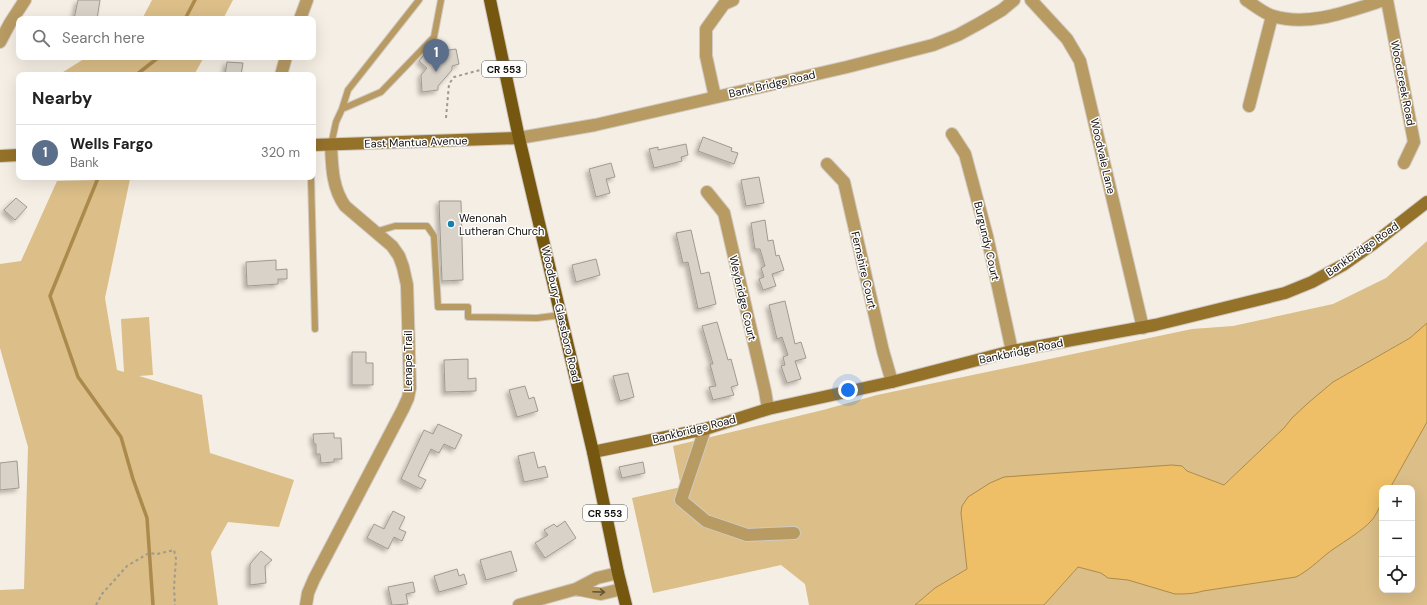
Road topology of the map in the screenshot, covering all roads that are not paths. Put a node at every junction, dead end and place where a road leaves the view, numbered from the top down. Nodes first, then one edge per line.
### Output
1 (25, 0) edge
2 (307, 0) edge
3 (419, 0) edge
4 (441, 0) edge
5 (490, 0) edge
6 (733, 0) edge
7 (1014, 0) edge
8 (1031, 0) edge
9 (1246, 0) edge
10 (1384, 0) edge
11 (1387, 0) edge
12 (301, 16) edge
13 (1272, 16) junction
14 (0, 42) edge
15 (285, 60) edge
16 (282, 72) edge
17 (715, 97) junction
18 (1249, 106) dead end
19 (342, 108) junction
20 (952, 134) dead end
21 (519, 138) junction
22 (316, 145) edge
23 (331, 145) junction
24 (16, 155) edge
25 (0, 156) edge
26 (1404, 163) dead end
27 (827, 164) dead end
28 (311, 180) edge
29 (707, 192) dead end
30 (1427, 202) edge
31 (375, 232) junction
32 (561, 315) junction
33 (1143, 328) junction
34 (315, 329) dead end
35 (1012, 351) junction
36 (892, 382) junction
37 (768, 409) junction
38 (705, 429) junction
39 (593, 452) junction
40 (794, 533) dead end
41 (618, 573) junction
42 (576, 589) junction
43 (622, 589) junction
44 (306, 605) edge
45 (518, 605) edge
46 (626, 605) edge

1 - 14 street
2 - 12 street
3 - 19 lane
4 - 19 lane
5 - 21 main road, Woodbury-Glassboro Road / CR 553
6 - 17 street
7 - 17 street, Bank Bridge Road
8 - 33 street, Woodvale Lane
9 - 13 street
10 - 13 street
11 - 26 street, Woodcreek Road
13 - 18 street
15 - 16 street
17 - 21 street, Bank Bridge Road
19 - 23 lane
20 - 35 street, Burgundy Court
21 - 23 street, East Mantua Avenue
21 - 32 main road, Woodbury-Glassboro Road / CR 553
22 - 23 street, East Mantua Avenue
23 - 31 street, Lenape Trail
24 - 25 street
27 - 36 street, Fernshire Court
28 - 34 lane
29 - 37 street, Weybridge Court
30 - 33 street, Bankbridge Road
31 - 32 lane
31 - 44 street, Lenape Trail
32 - 39 main road, Woodbury-Glassboro Road / CR 553
33 - 35 street, Bankbridge Road
35 - 36 street, Bankbridge Road
36 - 37 street, Bankbridge Road
37 - 38 street, Bankbridge Road
38 - 39 street, Bankbridge Road
38 - 40 street
39 - 41 main road, Woodbury-Glassboro Road / CR 553
41 - 42 street
41 - 43 main road, Woodbury-Glassboro Road / CR 553
42 -> 43 street
42 - 45 street
43 - 46 main road, Woodbury-Glassboro Road / CR 553

